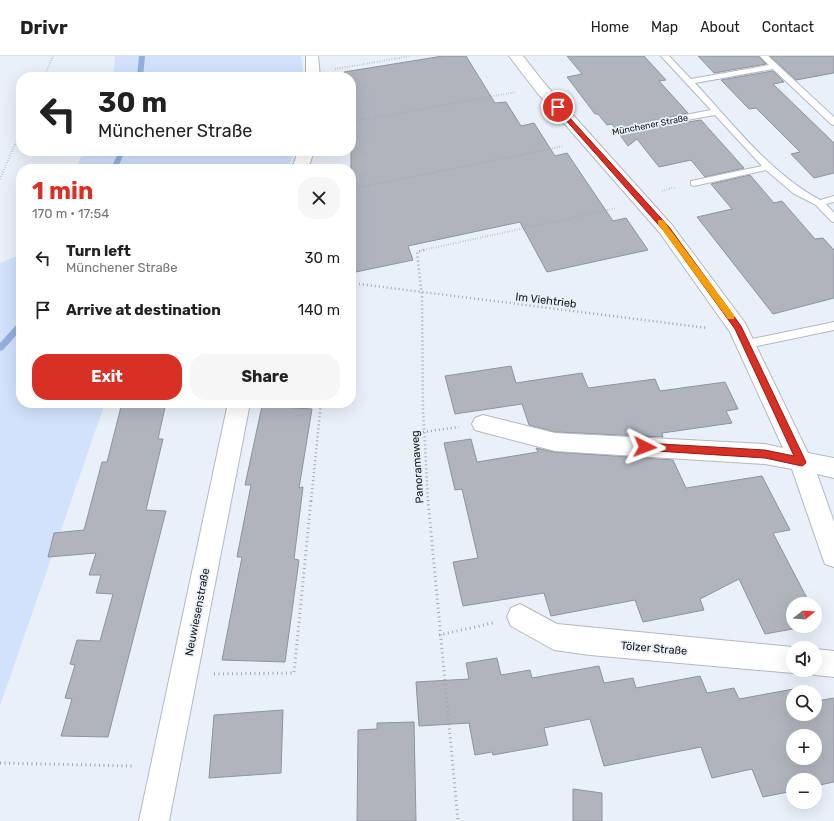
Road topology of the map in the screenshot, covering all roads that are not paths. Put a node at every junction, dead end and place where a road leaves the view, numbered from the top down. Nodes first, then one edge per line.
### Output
1 (516, 56) edge
2 (666, 56) edge
3 (764, 56) edge
4 (312, 58) dead end
5 (774, 66) junction
6 (313, 72) edge
7 (689, 82) junction
8 (716, 112) junction
9 (834, 122) edge
10 (644, 126) road end
11 (768, 167) junction
12 (694, 183) road end
13 (834, 199) edge
14 (819, 203) junction
15 (834, 219) edge
16 (834, 326) edge
17 (743, 336) junction
18 (237, 408) edge
19 (483, 424) road end
20 (802, 462) junction
21 (834, 468) edge
22 (834, 556) edge
23 (520, 617) road end
24 (786, 659) edge
25 (822, 663) edge
26 (834, 664) edge
27 (154, 821) edge

1 - 17 street
2 - 7 lane
3 - 5 lane
4 - 6 street
5 - 7 lane
5 - 9 lane
7 - 8 lane
8 - 10 lane, Münchener Straße
8 - 11 lane
11 - 12 lane
11 - 14 lane
13 - 14 lane
14 - 15 lane
16 - 17 lane
17 - 20 street
18 - 27 street, Neuwiesenstraße
19 - 20 street
20 - 21 street
20 - 22 street
23 - 24 street, Tölzer Straße
25 - 26 street

